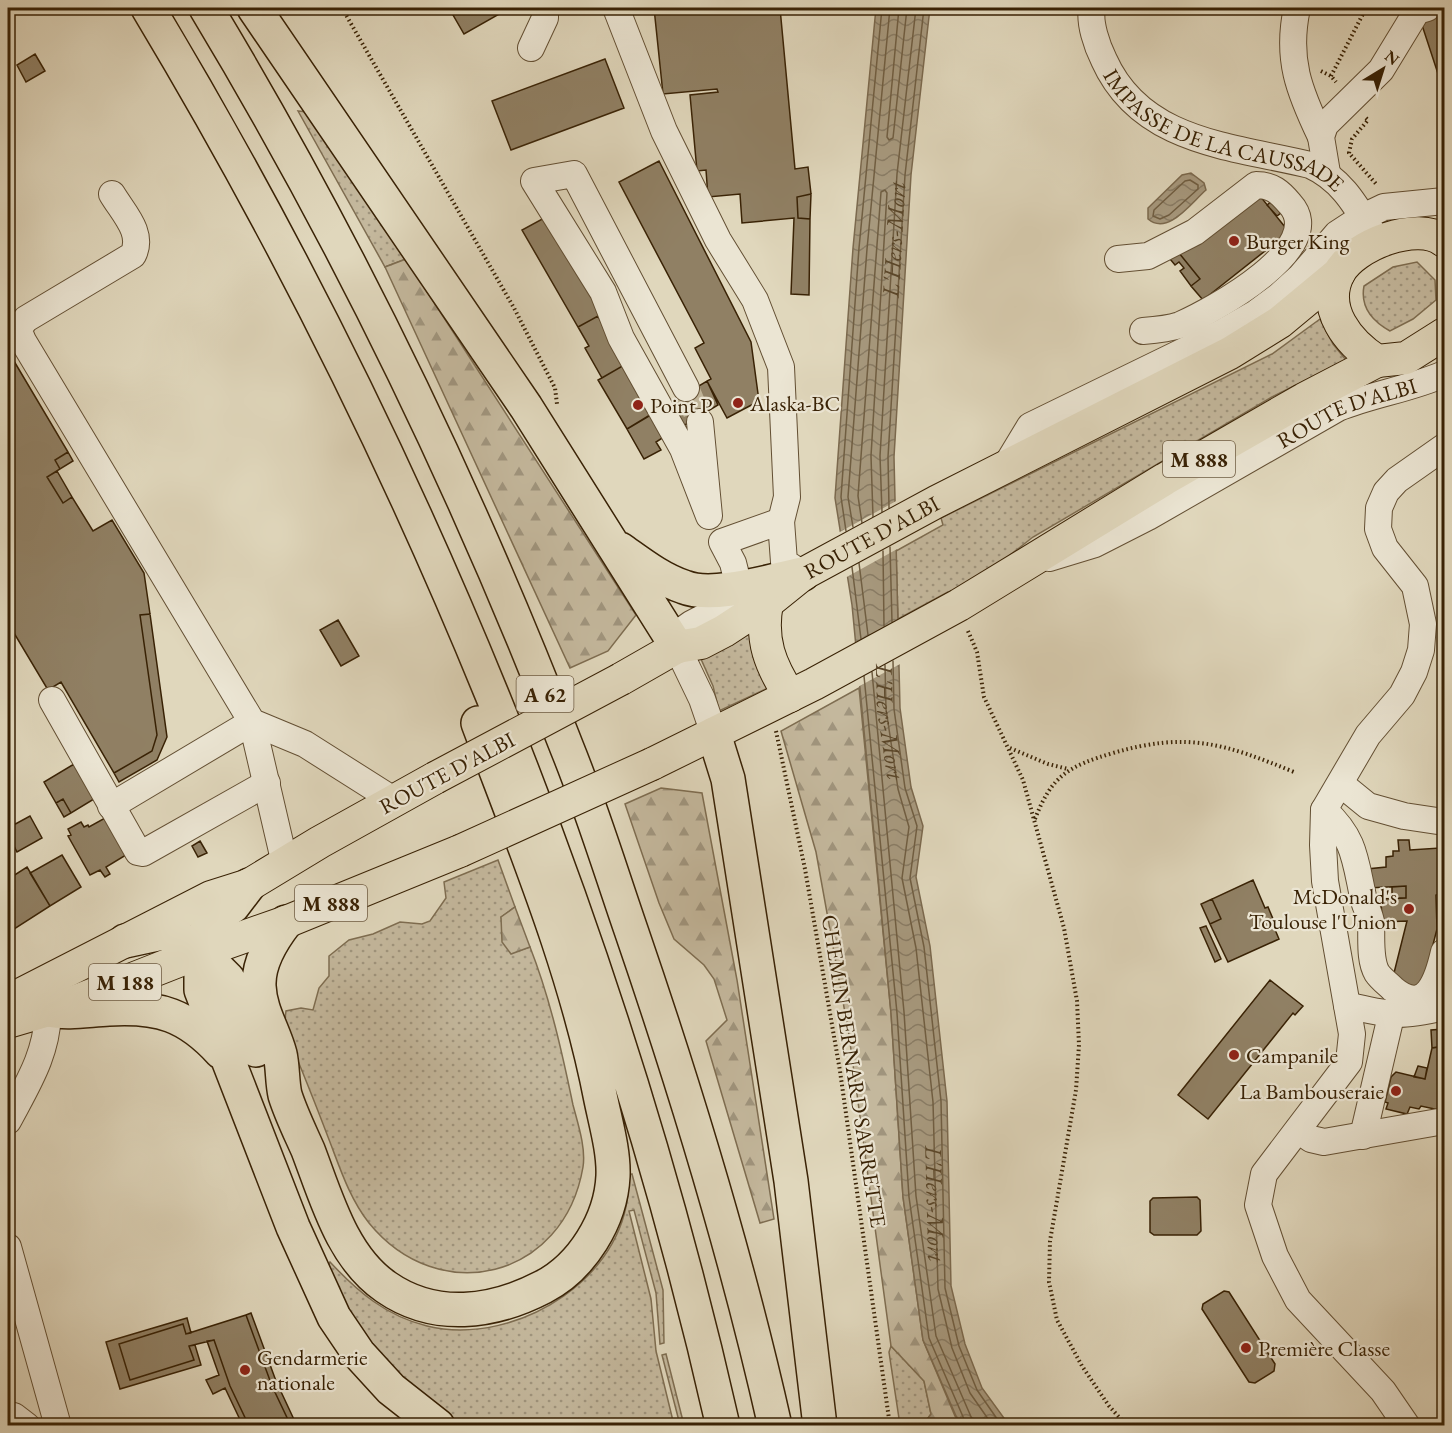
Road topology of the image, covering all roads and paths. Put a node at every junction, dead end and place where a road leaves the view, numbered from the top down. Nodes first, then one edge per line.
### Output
1 (148, 8) edge
2 (206, 8) edge
3 (254, 8) edge
4 (342, 8) edge
5 (545, 8) edge
6 (616, 8) edge
7 (1092, 8) edge
8 (1297, 8) edge
9 (1366, 8) edge
10 (1427, 8) edge
11 (531, 48) dead end
12 (1331, 76) dead end
13 (1321, 137) junction
14 (1327, 173) junction
15 (112, 194) dead end
16 (1444, 201) edge
17 (1371, 230) junction
18 (1443, 238) edge
19 (1118, 259) dead end
20 (1339, 273) junction
21 (1143, 331) dead end
22 (1435, 340) edge
23 (1377, 362) junction
24 (1444, 374) edge
25 (686, 388) tunnel mouth
26 (558, 412) dead end
27 (700, 423) tunnel mouth
28 (1444, 447) edge
29 (1006, 464) junction
30 (709, 516) junction
31 (780, 521) junction
32 (722, 542) junction
33 (614, 545) junction
34 (1026, 565) junction
35 (803, 574) junction
36 (450, 596) junction
37 (751, 606) junction
38 (957, 618) junction
39 (677, 647) junction
40 (802, 690) junction
41 (52, 700) dead end
42 (252, 722) junction
43 (775, 724) dead end
44 (714, 734) junction
45 (1009, 748) junction
46 (1068, 769) junction
47 (1294, 772) dead end
48 (267, 783) junction
49 (1341, 784) junction
50 (395, 801) junction
51 (111, 806) junction
52 (1324, 810) junction
53 (1034, 820) junction
54 (1444, 822) edge
55 (285, 864) junction
56 (249, 885) junction
57 (286, 922) junction
58 (125, 941) junction
59 (201, 952) junction
60 (1444, 952) edge
61 (8, 1001) edge
62 (1347, 1005) junction
63 (1444, 1007) edge
64 (48, 1010) junction
65 (1391, 1016) junction
66 (8, 1022) edge
67 (228, 1060) junction
68 (285, 1094) junction
69 (8, 1121) edge
70 (1444, 1121) edge
71 (1299, 1130) junction
72 (1363, 1136) junction
73 (8, 1247) edge
74 (8, 1415) edge
75 (27, 1425) edge
76 (58, 1425) edge
77 (438, 1425) edge
78 (723, 1425) edge
79 (775, 1425) edge
80 (820, 1425) edge
81 (890, 1425) edge
82 (1127, 1425) edge
83 (1407, 1425) edge

1 - 36 highway, A 62
2 - 79 highway, A 62
3 - 33 highway
4 - 26 path
5 - 11 street
6 - 31 street
7 - 14 street, IMPASSE DE LA CAUSSADE
8 - 13 street
9 - 12 path
10 - 13 street
13 - 14 street
14 - 17 street, IMPASSE DE LA CAUSSADE
15 - 42 street
16 - 17 street, ROUTE D'ALBI
17 - 18 main road, ROUTE D'ALBI
17 - 20 main road, ROUTE D'ALBI
17 - 29 street, ROUTE D'ALBI
19 - 21 street
20 - 23 main road
20 - 29 main road, ROUTE D'ALBI
22 - 23 main road, ROUTE D'ALBI
22 - 24 street
23 - 34 main road, ROUTE D'ALBI / M 888
24 - 34 street, ROUTE D'ALBI
25 - 30 street
27 - 30 street
28 - 49 street
29 - 35 main road, ROUTE D'ALBI
30 - 32 street
31 - 32 street
31 - 35 street
32 - 37 street
33 - 37 highway
33 - 39 highway
34 - 38 main road, ROUTE D'ALBI / M 888
35 - 37 highway
36 - 68 highway
36 - 78 highway, A 62
37 - 39 main road, ROUTE D'ALBI / M 888
37 - 40 main road
38 - 40 main road, ROUTE D'ALBI / M 888
38 - 45 path
39 - 44 street
39 - 50 main road, ROUTE D'ALBI / M 888, bridge
40 - 44 main road, ROUTE D'ALBI / M 888
41 - 51 street
42 - 48 street
42 - 50 street
42 - 51 street
43 - 81 path, CHEMIN BERNARD SARRETTE
44 - 57 main road, ROUTE D'ALBI / M 888, bridge
44 - 80 highway
45 - 46 path
45 - 53 path
46 - 47 path
46 - 53 path
48 - 51 street
48 - 55 street
49 - 52 street
49 - 54 street
50 - 55 main road, ROUTE D'ALBI / M 888
52 - 60 street
52 - 62 street
53 - 82 path
55 - 56 main road, ROUTE D'ALBI / M 888
56 - 58 main road, ROUTE D'ALBI / M 188
56 - 59 highway
57 - 59 main road, ROUTE D'ALBI / M 888
57 - 68 highway
58 - 59 highway
58 - 61 main road, ROUTE D'ALBI / M 188
59 - 64 main road, ROUTE D'ALBI / M 188
59 - 67 highway
59 - 68 highway
62 - 65 street
62 - 71 street
63 - 65 street
64 - 66 main road, ROUTE D'ALBI / M 188
64 - 67 highway
64 - 69 street
65 - 72 street
67 - 77 highway
70 - 72 street
71 - 72 street
71 - 83 street
73 - 76 street
74 - 75 street

